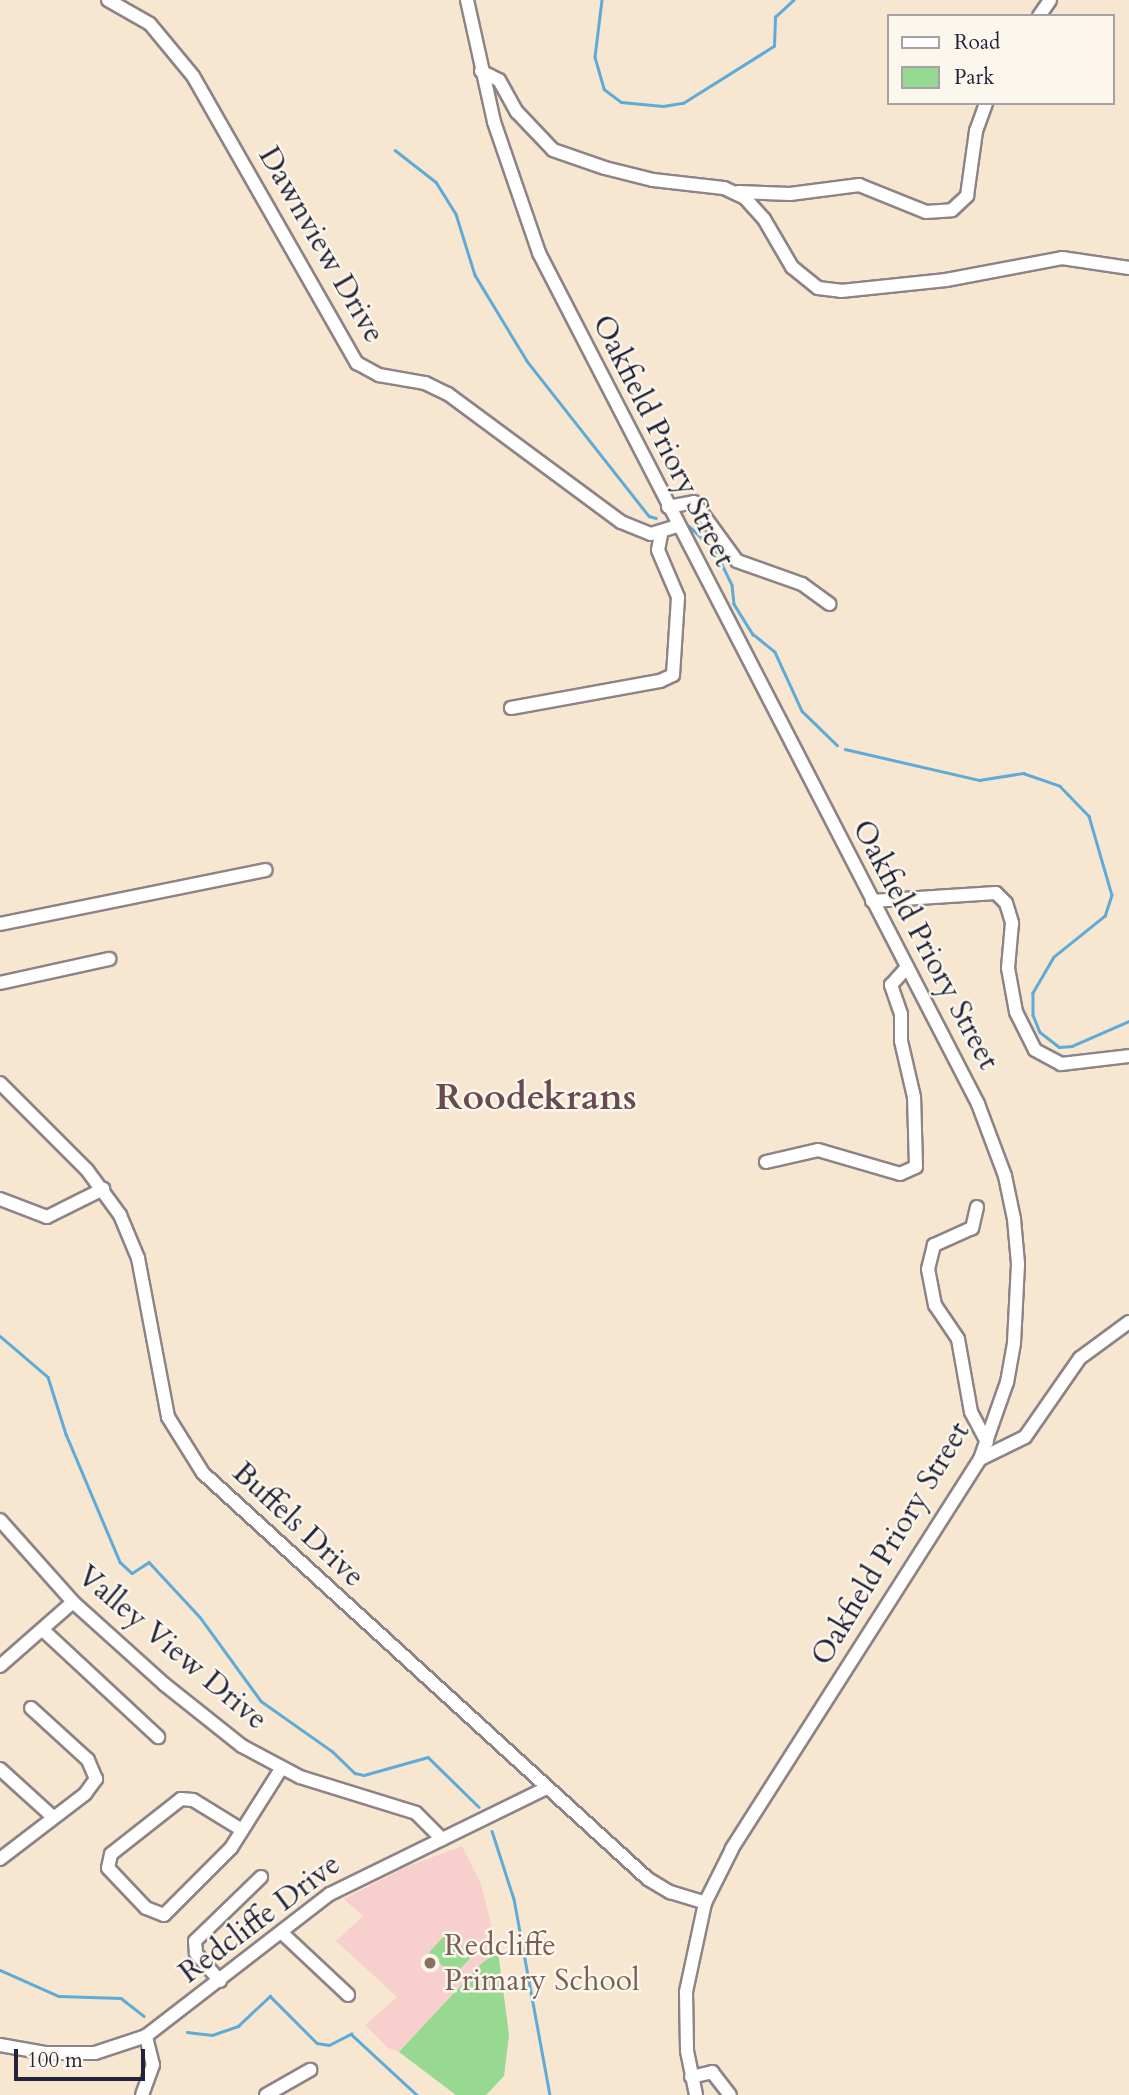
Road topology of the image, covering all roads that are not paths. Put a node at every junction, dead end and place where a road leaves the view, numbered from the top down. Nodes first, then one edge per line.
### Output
1 (108, 0) edge
2 (467, 0) edge
3 (481, 71) junction
4 (985, 105) edge
5 (734, 191) junction
6 (1129, 268) edge
7 (668, 507) junction
8 (678, 526) junction
9 (661, 534) junction
10 (830, 604) dead end
11 (511, 708) dead end
12 (266, 870) dead end
13 (872, 901) junction
14 (0, 924) edge
15 (109, 959) dead end
16 (907, 967) junction
17 (0, 983) edge
18 (1129, 1056) edge
19 (0, 1083) edge
20 (766, 1162) dead end
21 (103, 1189) junction
22 (0, 1199) edge
23 (977, 1207) dead end
24 (1129, 1322) edge
25 (987, 1442) junction
26 (980, 1459) junction
27 (0, 1520) edge
28 (73, 1602) junction
29 (44, 1631) junction
30 (0, 1666) edge
31 (31, 1708) dead end
32 (158, 1737) dead end
33 (281, 1769) junction
34 (0, 1770) edge
35 (546, 1788) junction
36 (53, 1817) junction
37 (242, 1830) junction
38 (442, 1839) junction
39 (0, 1859) edge
40 (261, 1877) dead end
41 (705, 1903) junction
42 (281, 1931) junction
43 (220, 1981) junction
44 (348, 1996) dead end
45 (146, 2036) junction
46 (0, 2045) edge
47 (310, 2070) dead end
48 (691, 2077) junction
49 (142, 2095) edge
50 (266, 2095) edge
51 (696, 2095) edge
52 (730, 2095) edge

1 - 9 street, Dawnview Drive
2 - 3 street, Oakfield Priory Street
3 - 5 street
3 - 7 street, Oakfield Priory Street
4 - 5 street
5 - 6 street
7 - 8 street, Oakfield Priory Street
7 - 10 street
8 - 9 street
8 - 13 street, Oakfield Priory Street
9 - 11 street
12 - 14 street
13 - 16 street, Oakfield Priory Street
13 - 18 street
15 - 17 street
16 - 20 street
16 - 25 street, Oakfield Priory Street
19 - 21 street, Buffels Drive
21 - 22 street
21 - 35 street, Buffels Drive
23 - 25 street
24 - 26 street
25 - 26 street, Oakfield Priory Street
26 - 41 street, Oakfield Priory Street
27 - 28 street, Valley View Drive
28 - 29 street
28 - 33 street, Valley View Drive
29 - 30 street
29 - 32 street
31 - 36 street
33 - 37 street
33 - 38 street, Valley View Drive
34 - 36 street
35 - 38 street, Redcliffe Drive
35 - 41 street, Buffels Drive
36 - 39 street
37 - 37 street
38 - 42 street, Redcliffe Drive
40 - 43 street
41 - 48 street, Oakfield Priory Street
42 - 43 street, Redcliffe Drive
42 - 44 street
43 - 45 street, Redcliffe Drive
45 - 46 street, Redcliffe Drive
45 - 49 street
47 - 50 street
48 - 51 street, Oakfield Priory Street
48 - 52 street

